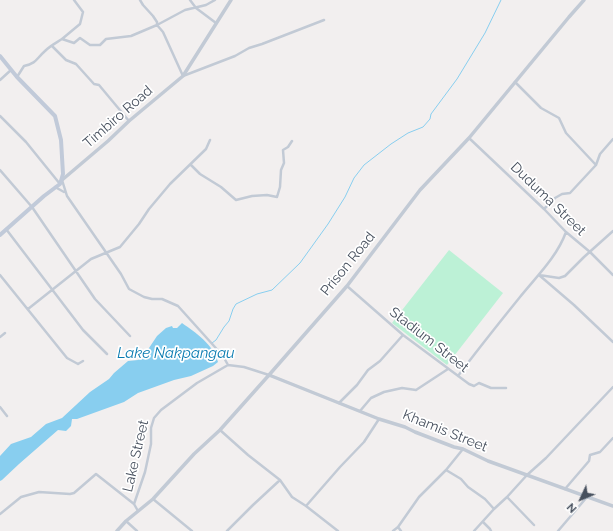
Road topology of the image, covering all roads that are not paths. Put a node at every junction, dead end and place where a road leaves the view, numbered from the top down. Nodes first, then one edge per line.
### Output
1 (74, 0) edge
2 (140, 0) edge
3 (190, 0) edge
4 (214, 0) edge
5 (231, 0) edge
6 (584, 0) edge
7 (196, 8) junction
8 (324, 20) dead end
9 (216, 23) junction
10 (157, 25) junction
11 (62, 39) junction
12 (52, 46) junction
13 (0, 56) edge
14 (11, 70) junction
15 (183, 76) junction
16 (17, 77) junction
17 (0, 80) edge
18 (515, 82) junction
19 (0, 116) edge
20 (128, 121) junction
21 (470, 138) junction
22 (613, 139) edge
23 (210, 140) dead end
24 (292, 141) dead end
25 (191, 165) junction
26 (596, 165) junction
27 (0, 170) edge
28 (61, 182) junction
29 (56, 187) junction
30 (65, 192) junction
31 (32, 207) junction
32 (544, 209) junction
33 (6, 229) junction
34 (613, 231) edge
35 (566, 232) junction
36 (0, 235) edge
37 (104, 252) junction
38 (590, 252) junction
39 (76, 270) junction
40 (0, 275) edge
41 (539, 275) junction
42 (613, 275) edge
43 (347, 286) junction
44 (53, 289) junction
45 (28, 309) junction
46 (5, 333) dead end
47 (403, 335) junction
48 (130, 336) dead end
49 (0, 337) edge
50 (613, 342) edge
51 (107, 354) dead end
52 (83, 361) dead end
53 (228, 365) junction
54 (448, 369) junction
55 (269, 375) junction
56 (458, 376) junction
57 (613, 387) edge
58 (506, 388) dead end
59 (339, 403) junction
60 (0, 407) edge
61 (360, 411) junction
62 (8, 416) dead end
63 (379, 419) junction
64 (220, 430) junction
65 (613, 438) edge
66 (463, 449) junction
67 (446, 470) junction
68 (527, 475) junction
69 (280, 480) junction
70 (565, 489) junction
71 (507, 497) junction
72 (587, 497) junction
73 (153, 498) junction
74 (134, 504) junction
75 (306, 506) junction
76 (613, 506) edge
77 (494, 509) junction
78 (138, 511) junction
79 (0, 514) edge
80 (126, 521) junction
81 (483, 522) junction
82 (534, 525) dead end
83 (398, 527) junction
84 (117, 531) edge
85 (137, 531) edge
86 (192, 531) edge
87 (227, 531) edge
88 (337, 531) edge
89 (393, 531) edge
90 (401, 531) edge
91 (474, 531) edge
92 (491, 531) edge
93 (558, 531) edge

1 - 11 street
2 - 10 street
3 - 7 street
4 - 7 street
5 - 9 street, Timbiro Road
6 - 18 street, Prison Road
7 - 9 street
7 - 10 street
8 - 15 street
9 - 15 street, Timbiro Road
10 - 11 street
10 - 15 street
11 - 12 street
12 - 16 street
12 - 20 street
13 - 14 main road
14 - 16 main road
14 - 17 street
15 - 20 street, Timbiro Road
16 - 28 main road
18 - 21 street, Prison Road
18 - 26 street
19 - 28 street
20 - 28 street, Timbiro Road
21 - 32 street, Duduma Street
21 - 43 street, Prison Road
22 - 26 street
23 - 25 street
24 - 25 street
25 - 37 street
26 - 32 street
27 - 31 street
28 - 29 main road, Timbiro Road
28 - 30 street
29 - 30 street
29 - 31 main road, Timbiro Road
30 - 37 street
31 - 33 main road, Timbiro Road
31 - 39 street
32 - 35 street, Duduma Street
33 - 36 main road, Timbiro Road
33 - 44 street
34 - 38 street
35 - 38 street, Duduma Street
35 - 41 street
37 - 39 street
37 - 53 street
38 - 41 street
38 - 42 street, Duduma Street
39 - 44 street
39 - 48 street
40 - 45 street
41 - 50 street
41 - 56 street
43 - 47 street, Stadium Street
43 - 55 street, Prison Road
44 - 45 street
44 - 51 street
45 - 52 street
46 - 49 street
47 - 54 street, Stadium Street
47 - 59 street
53 - 55 street
53 - 74 street, Lake Street
54 - 56 street, Stadium Street
54 - 61 street
55 - 59 street, Khamis Street
55 - 64 street, Prison Road
56 - 58 street, Stadium Street
57 - 68 street
59 - 61 street, Khamis Street
60 - 62 street
61 - 63 street, Khamis Street
63 - 66 street, Khamis Street
63 - 75 street
64 - 69 street
64 - 73 street, Prison Road
65 - 70 street
66 - 67 street
66 - 68 street, Khamis Street
67 - 77 street
67 - 83 street
68 - 70 street, Khamis Street
68 - 71 street
69 - 75 street
69 - 87 street
70 - 72 street, Khamis Street
71 - 77 street
71 - 82 street
72 - 76 street, Khamis Street
72 - 93 street
73 - 78 street, Prison Road
73 - 86 street
74 - 78 street, Lake Street
74 - 79 street
75 - 88 street
77 - 81 street
78 - 80 street, Prison Road
80 - 84 street, Prison Road
80 - 85 street
81 - 91 street
81 - 92 street
83 - 89 street
83 - 90 street

